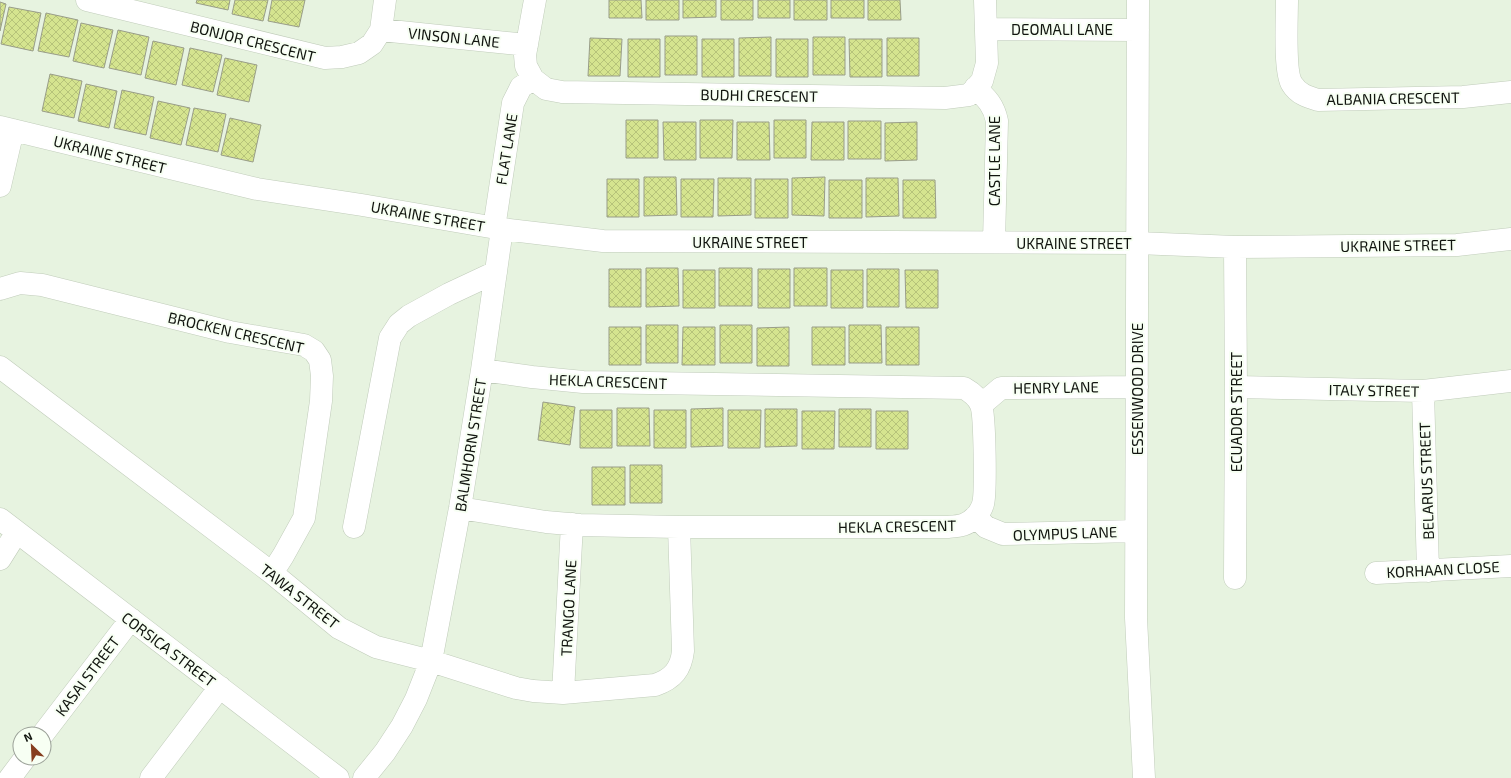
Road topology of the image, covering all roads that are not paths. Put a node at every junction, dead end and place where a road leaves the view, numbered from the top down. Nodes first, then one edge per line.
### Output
1 (87, 0) edge
2 (385, 0) edge
3 (535, 0) edge
4 (985, 0) edge
5 (1138, 0) edge
6 (1287, 0) edge
7 (986, 29) junction
8 (381, 30) junction
9 (1138, 30) junction
10 (527, 44) junction
11 (533, 79) junction
12 (975, 88) junction
13 (1511, 92) edge
14 (7, 129) edge
15 (0, 186) edge
16 (498, 228) junction
17 (1511, 239) edge
18 (994, 242) junction
19 (1137, 243) junction
20 (1235, 246) junction
21 (496, 272) junction
22 (0, 289) edge
23 (0, 367) edge
24 (482, 370) junction
25 (1511, 381) edge
26 (1137, 387) junction
27 (1236, 387) junction
28 (1424, 391) junction
29 (981, 405) junction
30 (460, 508) junction
31 (976, 517) junction
32 (0, 519) edge
33 (572, 524) junction
34 (354, 527) dead end
35 (679, 527) junction
36 (1136, 531) junction
37 (17, 532) junction
38 (0, 558) edge
39 (1511, 566) edge
40 (1428, 570) junction
41 (1376, 572) dead end
42 (272, 573) junction
43 (1235, 578) dead end
44 (131, 619) junction
45 (431, 661) junction
46 (220, 687) junction
47 (563, 693) junction
48 (49, 726) edge
49 (19, 766) edge
50 (10, 778) edge
51 (151, 778) edge
52 (338, 778) edge
53 (364, 778) edge
54 (1144, 778) edge

1 - 8 street, BONJOR CRESCENT
2 - 8 street, BONJOR CRESCENT
3 - 10 street
4 - 7 street
5 - 9 street, ESSENWOOD DRIVE
6 - 13 street, ALBANIA CRESCENT
7 - 9 street, DEOMALI LANE
7 - 12 street
8 - 10 street, VINSON LANE
9 - 19 street, ESSENWOOD DRIVE
10 - 11 street
11 - 12 street, BUDHI CRESCENT
11 - 16 street, FLAT LANE
12 - 18 street, CASTLE LANE
14 - 15 street
14 - 16 street, UKRAINE STREET
16 - 18 street, UKRAINE STREET
16 - 21 street, BALMHORN STREET
17 - 20 street, UKRAINE STREET
18 - 19 street, UKRAINE STREET
19 - 20 street, UKRAINE STREET
19 - 26 street, ESSENWOOD DRIVE
20 - 27 street, ECUADOR STREET
21 - 24 street, BALMHORN STREET
21 - 34 street
22 - 42 street, BROCKEN CRESCENT
23 - 42 street, TAWA STREET
24 - 29 street, HEKLA CRESCENT
24 - 30 street, BALMHORN STREET
25 - 28 street, ITALY STREET
26 - 29 street, HENRY LANE
26 - 36 street, ESSENWOOD DRIVE
27 - 28 street, ITALY STREET
27 - 43 street, ECUADOR STREET
28 - 40 street, BELARUS STREET
29 - 31 street, HEKLA CRESCENT
30 - 33 street, HEKLA CRESCENT
30 - 45 street, BALMHORN STREET
31 - 35 street, HEKLA CRESCENT
31 - 36 street, OLYMPUS LANE
32 - 37 street, CORSICA STREET
33 - 35 street, HEKLA CRESCENT
33 - 47 street, TRANGO LANE
35 - 47 street, TAWA STREET
36 - 54 street, ESSENWOOD DRIVE
37 - 38 street
37 - 44 street, CORSICA STREET
39 - 40 street, KORHAAN CLOSE
40 - 41 street, KORHAAN CLOSE
42 - 45 street, TAWA STREET
44 - 46 street, CORSICA STREET
44 - 48 street, KASAI STREET
45 - 47 street, TAWA STREET
45 - 53 street, BALMHORN STREET
46 - 51 street
46 - 52 street, CORSICA STREET
49 - 50 street

